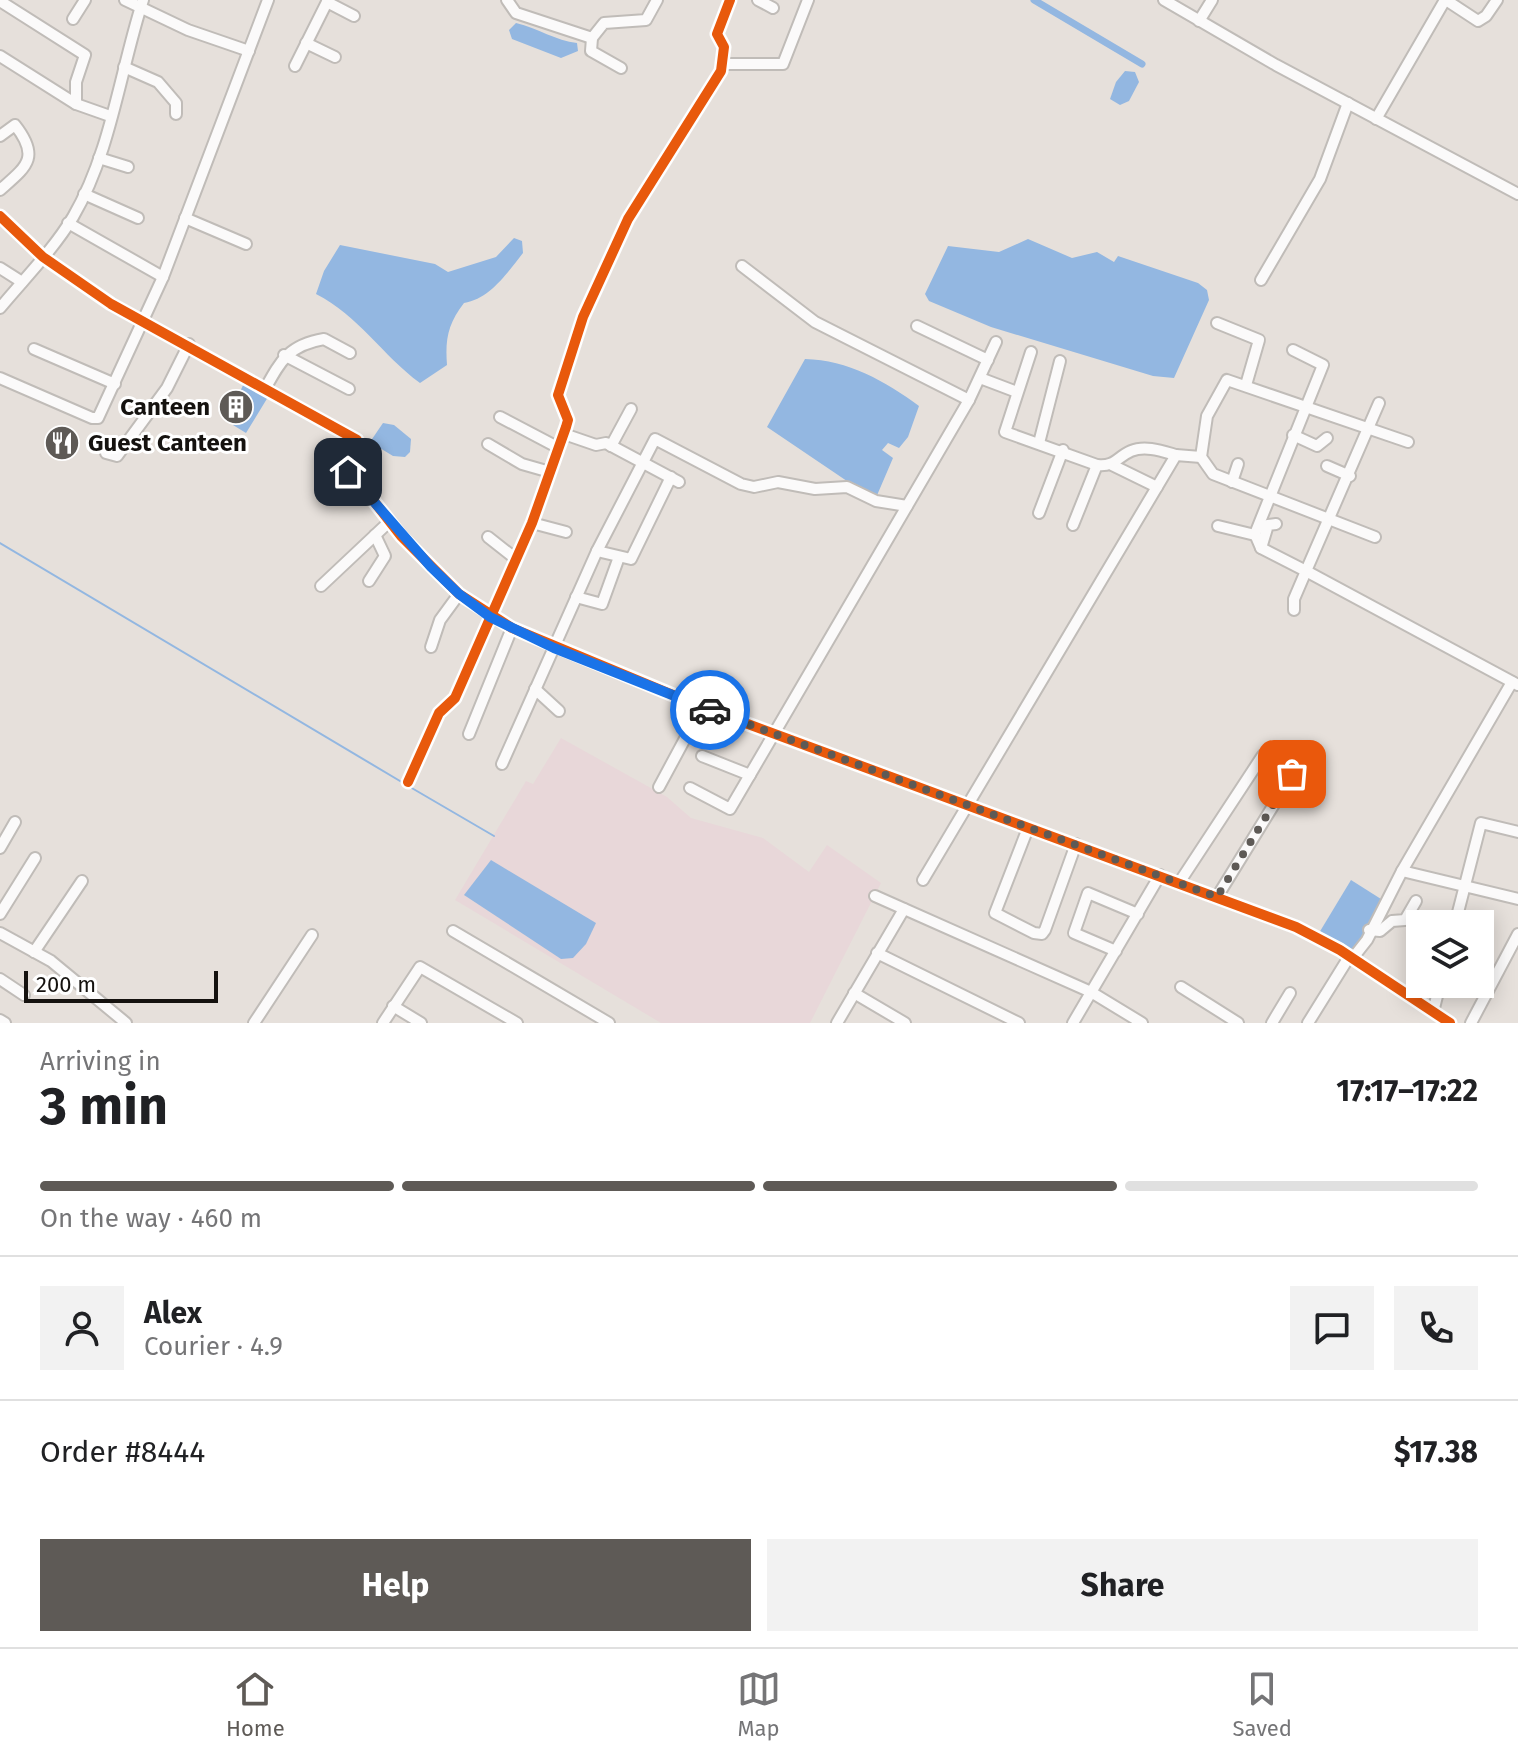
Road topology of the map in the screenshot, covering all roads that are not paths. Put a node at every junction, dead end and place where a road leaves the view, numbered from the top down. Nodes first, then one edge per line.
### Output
1 (85, 0) edge
2 (125, 0) edge
3 (268, 0) edge
4 (507, 0) edge
5 (657, 0) edge
6 (730, 0) edge
7 (758, 0) edge
8 (808, 0) edge
9 (1164, 0) edge
10 (1212, 0) edge
11 (1446, 0) edge
12 (1497, 0) edge
13 (0, 1) edge
14 (327, 1) edge
15 (141, 5) edge
16 (773, 8) dead end
17 (354, 16) dead end
18 (73, 19) dead end
19 (1199, 21) junction
20 (592, 38) junction
21 (306, 43) junction
22 (249, 51) junction
23 (0, 56) edge
24 (335, 57) dead end
25 (724, 64) junction
26 (295, 66) dead end
27 (124, 67) junction
28 (621, 68) dead end
29 (1348, 103) junction
30 (76, 104) junction
31 (176, 114) dead end
32 (110, 116) junction
33 (1376, 119) junction
34 (0, 136) edge
35 (99, 158) junction
36 (128, 167) dead end
37 (0, 190) edge
38 (84, 194) junction
39 (1518, 194) edge
40 (0, 216) edge
41 (138, 218) dead end
42 (185, 218) junction
43 (68, 223) junction
44 (246, 244) dead end
45 (43, 257) junction
46 (742, 266) dead end
47 (0, 268) edge
48 (163, 277) junction
49 (1261, 280) dead end
50 (22, 282) junction
51 (0, 308) edge
52 (141, 323) junction
53 (1217, 323) dead end
54 (917, 326) dead end
55 (996, 342) dead end
56 (189, 344) junction
57 (34, 349) dead end
58 (1293, 350) dead end
59 (1031, 352) dead end
60 (350, 353) dead end
61 (284, 355) junction
62 (988, 360) junction
63 (1060, 361) dead end
64 (0, 378) edge
65 (980, 378) junction
66 (115, 384) junction
67 (1246, 385) junction
68 (265, 389) junction
69 (349, 389) dead end
70 (1017, 392) junction
71 (969, 400) junction
72 (1379, 403) dead end
73 (1306, 406) junction
74 (631, 409) dead end
75 (500, 417) dead end
76 (1368, 427) junction
77 (564, 434) junction
78 (1293, 435) junction
79 (1327, 438) dead end
80 (1408, 442) dead end
81 (1039, 443) junction
82 (488, 444) dead end
83 (611, 446) junction
84 (559, 448) junction
85 (1063, 450) junction
86 (106, 453) dead end
87 (1176, 455) junction
88 (1201, 457) junction
89 (642, 462) junction
90 (1238, 464) dead end
91 (1097, 465) junction
92 (1112, 465) junction
93 (1327, 466) dead end
94 (550, 472) junction
95 (1350, 476) junction
96 (1232, 482) junction
97 (1157, 487) junction
98 (1268, 495) junction
99 (907, 506) junction
100 (1039, 513) dead end
101 (1330, 520) junction
102 (389, 522) junction
103 (532, 523) junction
104 (1276, 524) dead end
105 (1073, 525) dead end
106 (1218, 526) dead end
107 (566, 532) dead end
108 (375, 535) junction
109 (1255, 535) junction
110 (488, 537) dead end
111 (1375, 537) dead end
112 (1261, 548) junction
113 (597, 551) junction
114 (619, 557) junction
115 (516, 559) junction
116 (1306, 571) junction
117 (369, 581) dead end
118 (321, 586) dead end
119 (459, 594) junction
120 (576, 597) junction
121 (1294, 610) dead end
122 (490, 617) junction
123 (512, 628) junction
124 (431, 647) dead end
125 (554, 648) junction
126 (1515, 684) edge
127 (535, 689) junction
128 (702, 707) junction
129 (559, 711) dead end
130 (775, 733) junction
131 (469, 734) dead end
132 (702, 756) dead end
133 (502, 764) dead end
134 (750, 775) junction
135 (408, 782) dead end
136 (659, 787) dead end
137 (690, 788) dead end
138 (968, 805) junction
139 (15, 822) dead end
140 (1028, 828) junction
141 (1518, 832) edge
142 (1076, 844) junction
143 (0, 848) edge
144 (35, 858) dead end
145 (1402, 871) junction
146 (1160, 875) junction
147 (923, 880) dead end
148 (82, 881) dead end
149 (1179, 883) junction
150 (1464, 886) junction
151 (875, 896) dead end
152 (1217, 897) junction
153 (1518, 899) edge
154 (1416, 901) dead end
155 (904, 909) junction
156 (1458, 910) edge
157 (0, 914) edge
158 (1138, 914) junction
159 (1369, 930) junction
160 (453, 931) dead end
161 (1518, 934) edge
162 (312, 935) dead end
163 (1, 936) edge
164 (1116, 951) junction
165 (34, 952) junction
166 (877, 953) junction
167 (1351, 958) junction
168 (0, 979) edge
169 (943, 987) junction
170 (1181, 987) dead end
171 (854, 993) junction
172 (1093, 993) junction
173 (1290, 993) dead end
174 (24, 995) dead end
175 (1436, 998) edge
176 (393, 1006) junction
177 (1433, 1012) junction
178 (605, 1022) edge
179 (126, 1023) edge
180 (254, 1023) edge
181 (383, 1023) edge
182 (421, 1023) edge
183 (517, 1023) edge
184 (837, 1023) edge
185 (905, 1023) edge
186 (1007, 1023) edge
187 (1019, 1023) edge
188 (1075, 1023) edge
189 (1142, 1023) edge
190 (1238, 1023) edge
191 (1272, 1023) edge
192 (1308, 1023) edge
193 (1450, 1023) edge
194 (1471, 1023) edge

1 - 18 street
2 - 15 street
3 - 22 street
4 - 20 street
5 - 20 street
6 - 25 street
7 - 16 street
8 - 25 street
9 - 19 street
10 - 19 street
11 - 12 street
11 - 33 street
13 - 30 street
14 - 17 street
14 - 21 street
15 - 22 street
15 - 27 street
19 - 29 street
20 - 28 street
21 - 24 street
21 - 26 street
22 - 42 street
23 - 30 street
25 - 77 street
27 - 31 street
27 - 32 street
29 - 33 street
29 - 49 street
30 - 32 street
32 - 35 street
33 - 39 street
34 - 37 street
35 - 36 street
35 - 38 street
38 - 41 street
38 - 43 street
40 - 45 street
42 - 44 street
42 - 48 street
43 - 45 street
43 - 48 street
45 - 50 street
45 - 52 street
46 - 71 street
47 - 50 street
48 - 52 street
50 - 51 street
52 - 56 street
52 - 66 street
53 - 67 street
54 - 62 street
55 - 62 street
56 - 68 street
56 - 86 street
57 - 66 street
58 - 73 street
59 - 70 street
60 - 61 street
61 - 68 street
61 - 69 street
62 - 65 street
63 - 81 street
64 - 66 street
65 - 70 street
65 - 71 street
67 - 73 street
67 - 88 street
68 - 102 street
70 - 81 street
71 - 99 street
72 - 76 street
73 - 76 street
73 - 78 street
74 - 83 street
75 - 84 street
76 - 80 street
76 - 95 street
77 - 83 street
77 - 84 street
78 - 79 street
78 - 98 street
81 - 85 street
82 - 94 street
83 - 89 street
84 - 94 street
85 - 91 street
85 - 100 street
87 - 88 street
87 - 92 street
87 - 97 street
88 - 96 street
89 - 99 street
89 - 113 street
89 - 114 street
90 - 96 street
91 - 92 street
91 - 105 street
92 - 97 street
93 - 95 street
94 - 103 street
95 - 101 street
96 - 98 street
97 - 138 street
98 - 101 street
98 - 109 street
99 - 130 street
101 - 111 street
101 - 116 street
102 - 108 street
102 - 119 street
103 - 107 street
103 - 115 street
104 - 112 street
106 - 109 street
108 - 117 street
108 - 118 street
109 - 112 street
110 - 115 street
112 - 116 street
113 - 114 street
113 - 120 street
114 - 120 street
115 - 122 street
116 - 121 street
116 - 126 street
119 - 122 street
119 - 124 street
120 - 125 street
122 - 123 street
122 - 135 street
123 - 125 street
123 - 131 street
125 - 127 street
125 - 128 street
126 - 145 street
127 - 129 street
127 - 133 street
128 - 130 street
128 - 136 street
130 - 134 street
130 - 138 street
132 - 134 street
134 - 137 street
138 - 140 street
138 - 147 street
139 - 143 street
140 - 142 street
140 - 142 street
141 - 150 street
142 - 146 street
144 - 157 street
145 - 150 street
145 - 159 street
146 - 149 street
146 - 158 street
148 - 165 street
149 - 152 street
149 - 152 street
150 - 153 street
150 - 156 street
151 - 155 street
152 - 167 street
154 - 159 street
155 - 166 street
155 - 172 street
158 - 164 street
158 - 164 street
159 - 167 street
160 - 178 street
161 - 194 street
162 - 180 street
163 - 165 street
164 - 172 street
165 - 179 street
166 - 169 street
166 - 171 street
167 - 177 street
167 - 192 street
168 - 174 street
169 - 186 street
169 - 187 street
170 - 190 street
171 - 184 street
171 - 185 street
172 - 188 street
172 - 189 street
173 - 191 street
175 - 177 street
176 - 181 street
176 - 182 street
176 - 183 street
177 - 193 street

